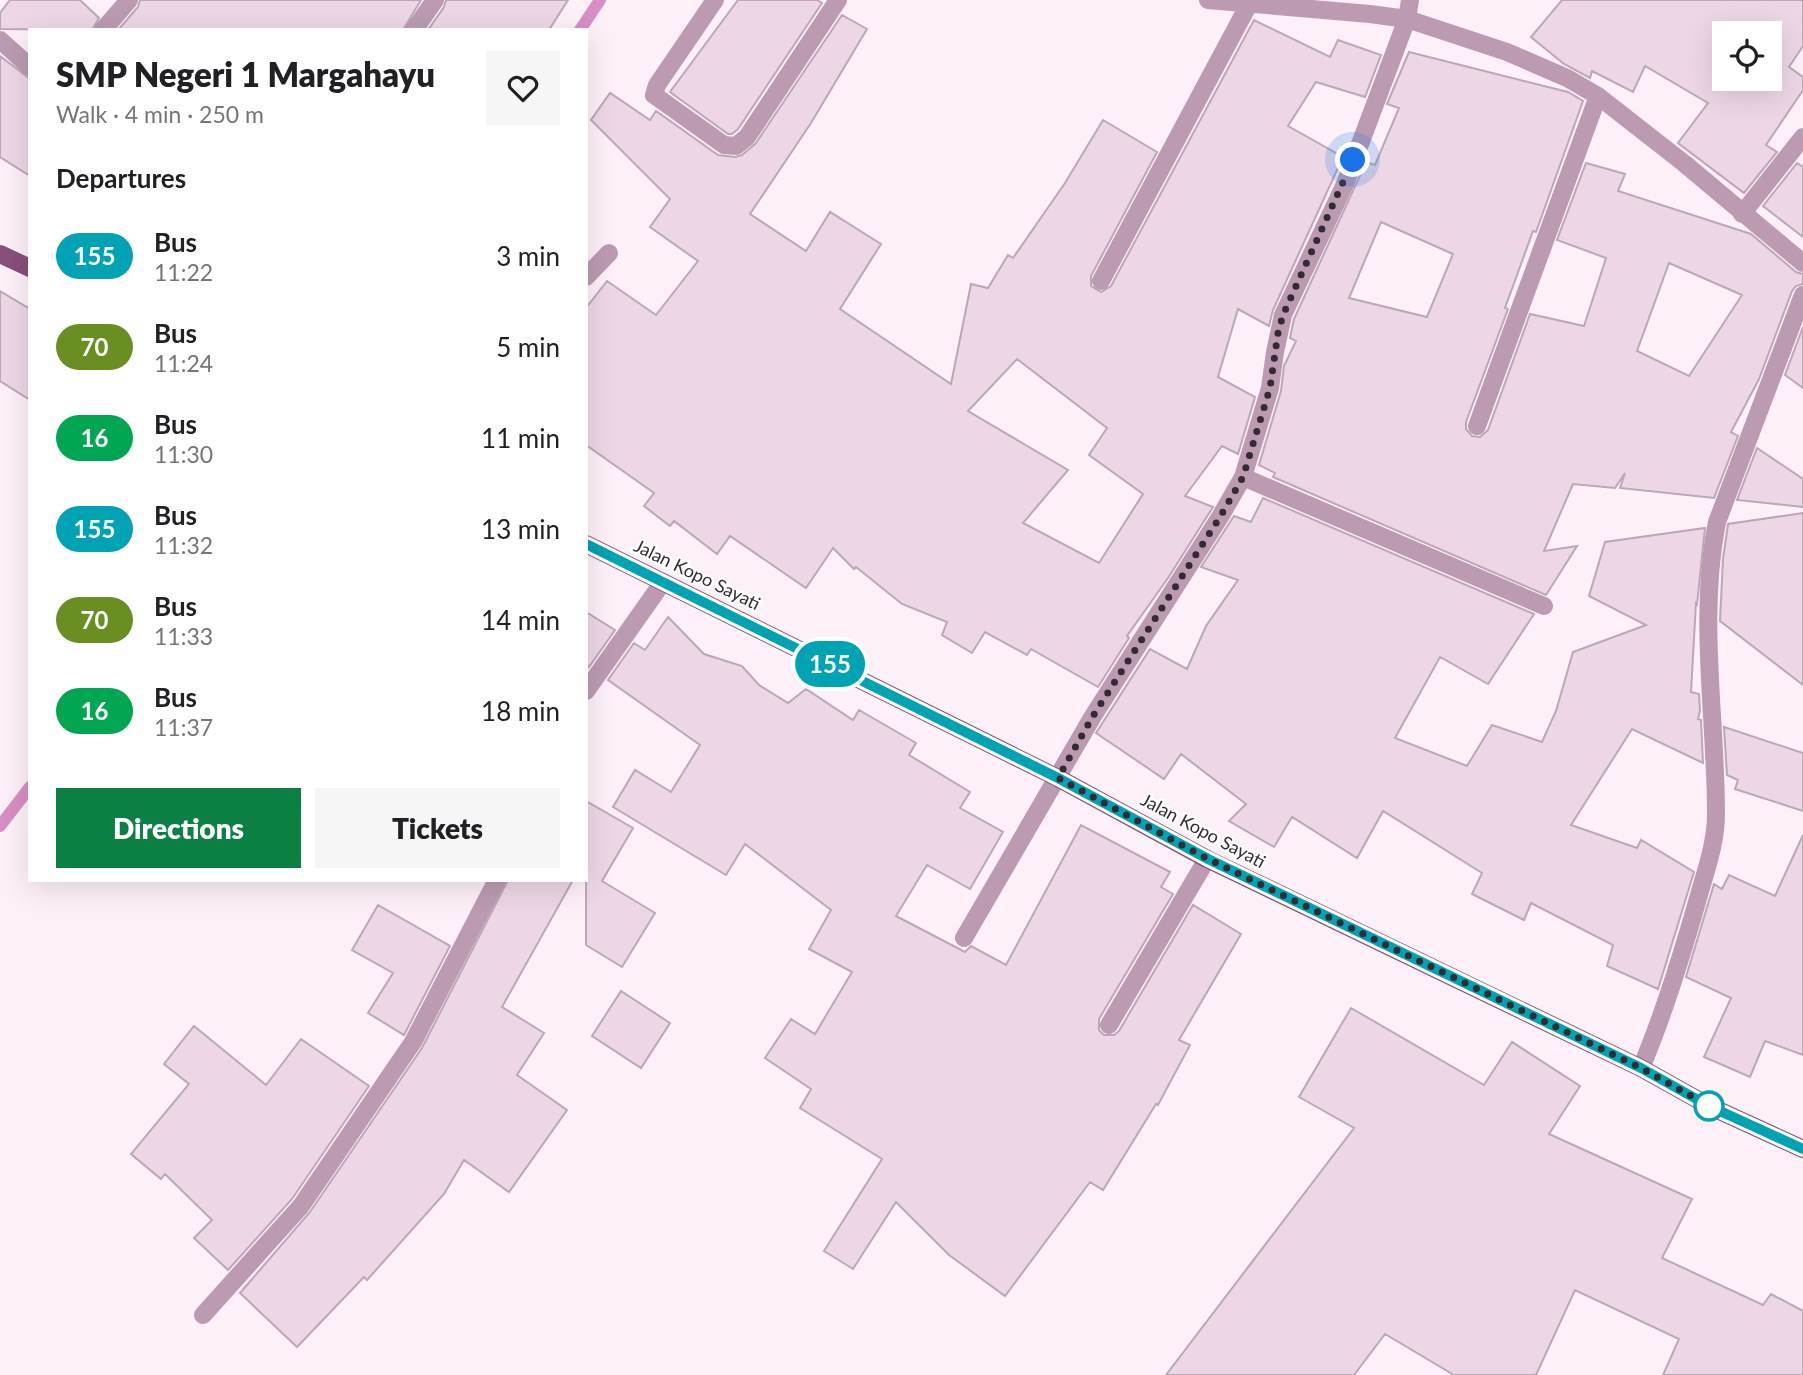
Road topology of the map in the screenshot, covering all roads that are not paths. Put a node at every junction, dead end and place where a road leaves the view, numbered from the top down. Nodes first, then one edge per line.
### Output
1 (129, 0) edge
2 (435, 0) edge
3 (715, 0) edge
4 (838, 0) edge
5 (1208, 0) edge
6 (1410, 0) edge
7 (1249, 4) junction
8 (1407, 19) junction
9 (105, 28) edge
10 (415, 28) edge
11 (0, 40) edge
12 (28, 65) edge
13 (1598, 96) junction
14 (1803, 137) edge
15 (1742, 214) junction
16 (609, 253) dead end
17 (0, 254) edge
18 (1803, 263) edge
19 (28, 267) edge
20 (588, 275) edge
21 (1101, 281) dead end
22 (1803, 295) edge
23 (1477, 426) dead end
24 (1243, 477) junction
25 (588, 545) edge
26 (663, 582) junction
27 (1544, 606) dead end
28 (588, 688) edge
29 (1058, 778) junction
30 (1208, 859) junction
31 (497, 882) edge
32 (964, 938) dead end
33 (1109, 1025) dead end
34 (1641, 1068) junction
35 (1803, 1149) edge
36 (203, 1315) dead end

1 - 9 street
2 - 10 street
3 - 4 street
5 - 7 street
6 - 8 street
7 - 8 street
7 - 21 street
8 - 13 street
8 - 24 street
11 - 12 street
13 - 15 street
13 - 23 street
14 - 15 street
15 - 18 street
16 - 20 street
17 - 19 main road
22 - 34 street
24 - 27 street
24 - 29 street
25 - 26 main road, Jalan Kopo Sayati
26 - 28 street
26 - 29 main road, Jalan Kopo Sayati
29 - 30 main road, Jalan Kopo Sayati
29 - 32 street
30 - 33 street
30 - 34 main road, Jalan Kopo Sayati
31 - 36 street
34 - 35 main road, Jalan Kopo Sayati

